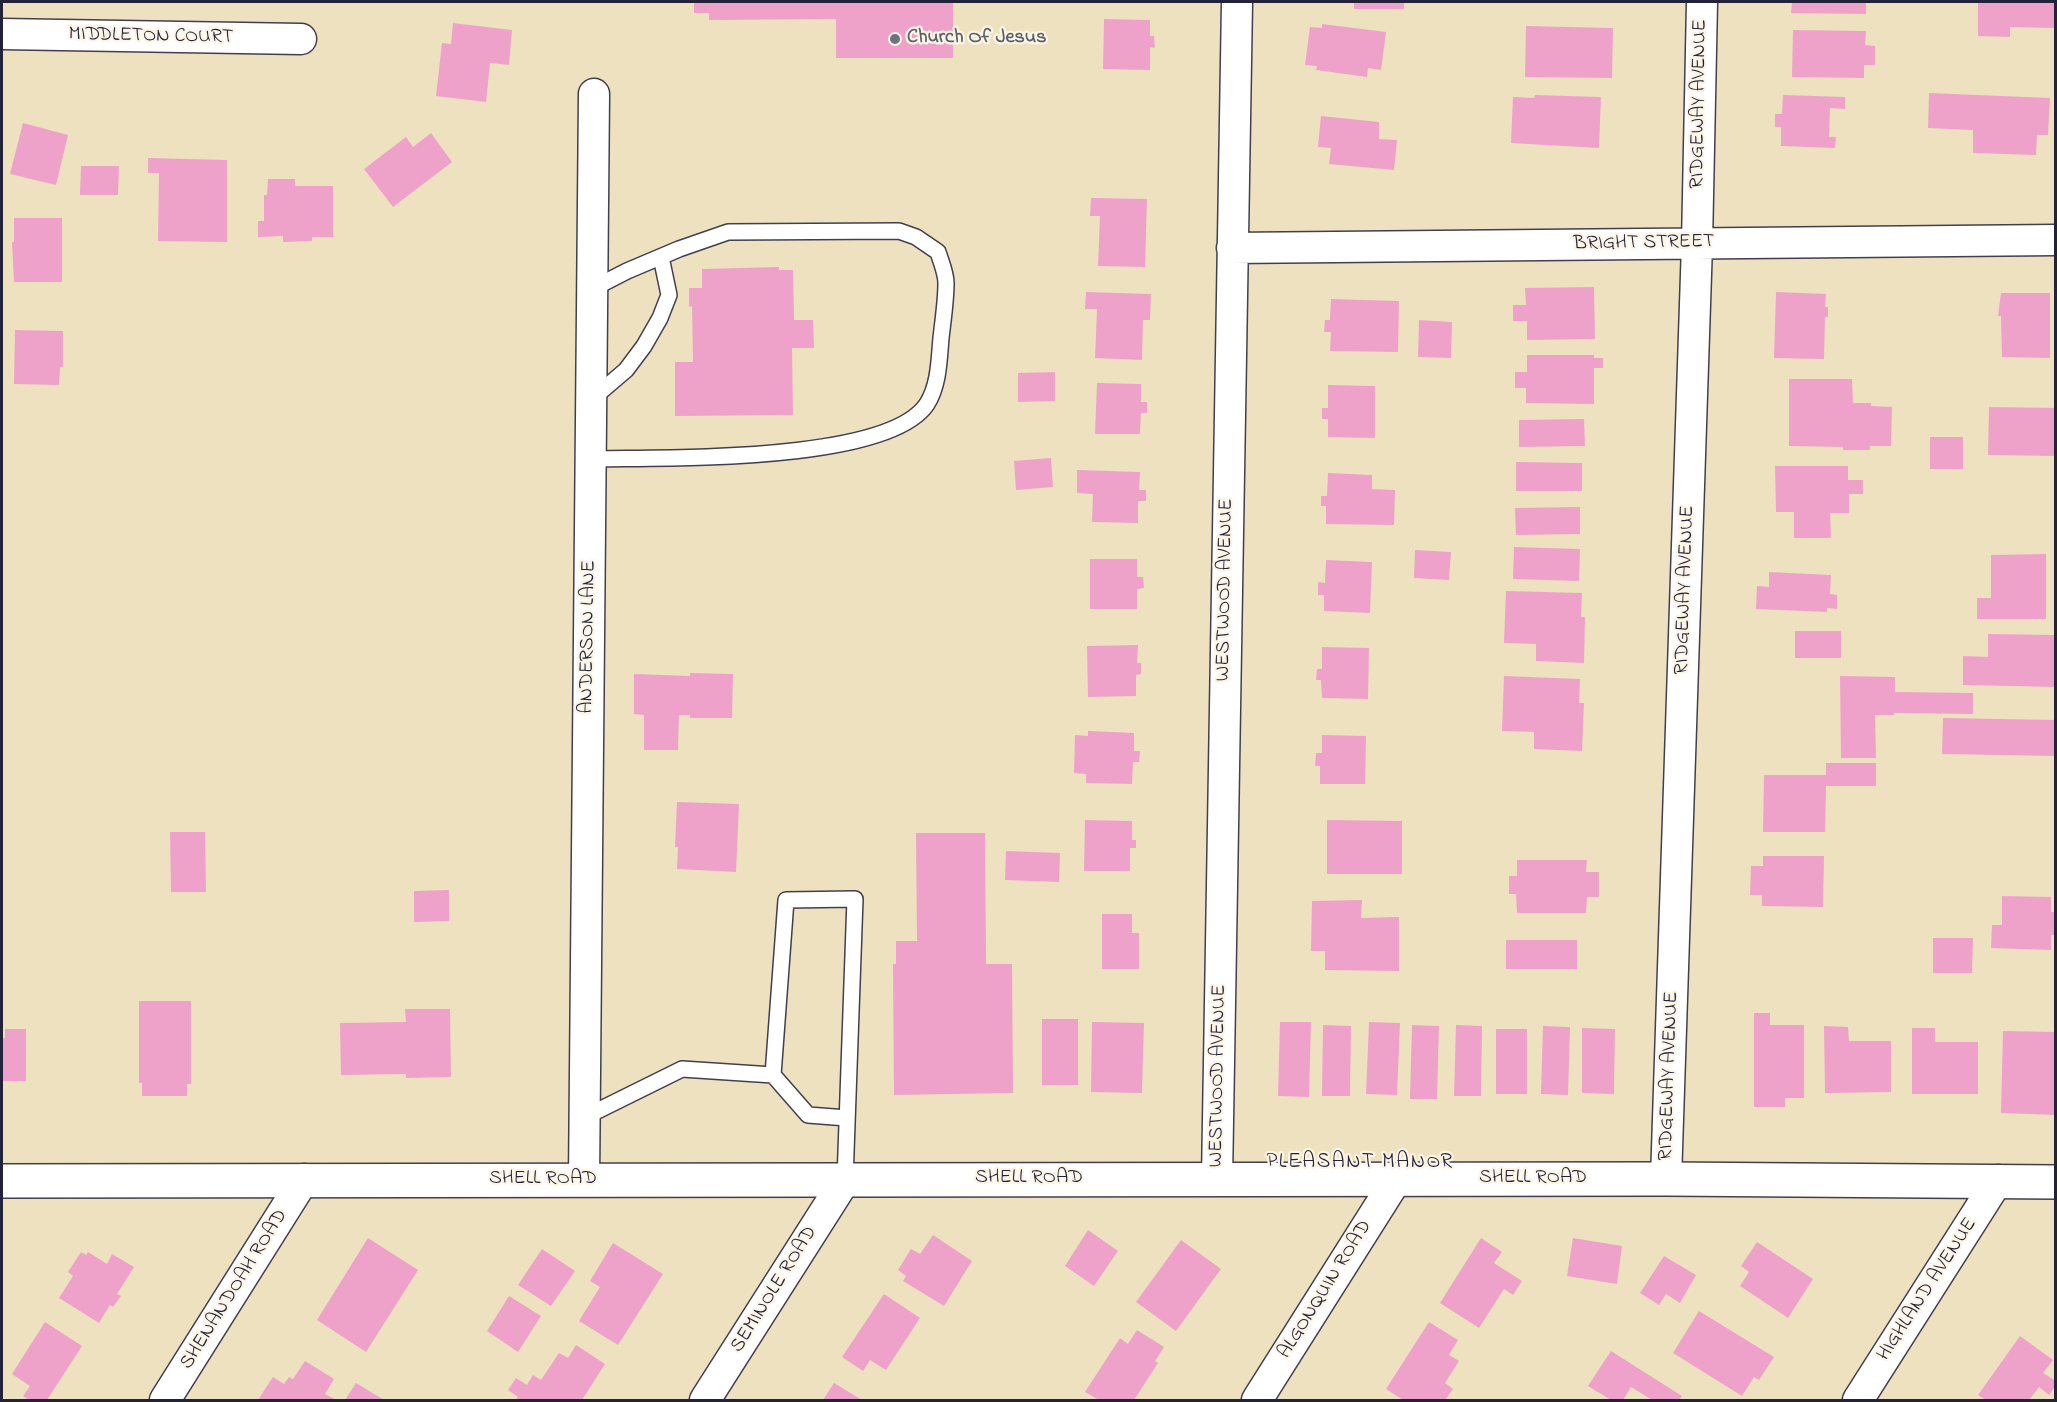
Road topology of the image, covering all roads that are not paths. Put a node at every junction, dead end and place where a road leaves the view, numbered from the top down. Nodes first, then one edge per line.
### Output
1 (1237, 2) edge
2 (1702, 2) edge
3 (2, 34) edge
4 (301, 39) dead end
5 (594, 94) dead end
6 (2055, 240) edge
7 (1697, 244) junction
8 (1232, 248) junction
9 (661, 257) junction
10 (592, 289) junction
11 (591, 400) junction
12 (591, 459) junction
13 (773, 1075) junction
14 (585, 1117) junction
15 (847, 1118) junction
16 (304, 1179) junction
17 (1217, 1179) junction
18 (1666, 1179) junction
19 (584, 1180) junction
20 (844, 1180) junction
21 (1396, 1180) junction
22 (1998, 1180) junction
23 (2, 1181) edge
24 (2055, 1182) edge
25 (165, 1401) edge
26 (705, 1401) edge
27 (1257, 1401) edge
28 (1858, 1401) edge

1 - 8 street, WESTWOOD AVENUE
2 - 7 street, RIDGEWAY AVENUE
3 - 4 street, MIDDLETON COURT
5 - 10 street, ANDERSON LANE
6 - 7 street, BRIGHT STREET
7 - 8 street, BRIGHT STREET
7 - 18 street, RIDGEWAY AVENUE
8 - 17 street, WESTWOOD AVENUE
9 - 10 lane
9 - 11 lane
9 - 12 lane
10 - 11 street, ANDERSON LANE
11 - 12 street, ANDERSON LANE
12 - 14 street, ANDERSON LANE
13 - 14 lane
13 - 15 lane
13 - 15 lane
14 - 19 street, ANDERSON LANE
15 - 20 lane
16 - 19 street, SHELL ROAD
16 - 23 street, SHELL ROAD
16 - 25 street, SHENANDOAH ROAD
17 - 20 street, SHELL ROAD
17 - 21 street, SHELL ROAD
18 - 21 street, SHELL ROAD
18 - 22 street, SHELL ROAD
19 - 20 street, SHELL ROAD
20 - 26 street, SEMINOLE ROAD
21 - 27 street, ALGONQUIN ROAD
22 - 24 street, SHELL ROAD
22 - 28 street, HIGHLAND AVENUE

